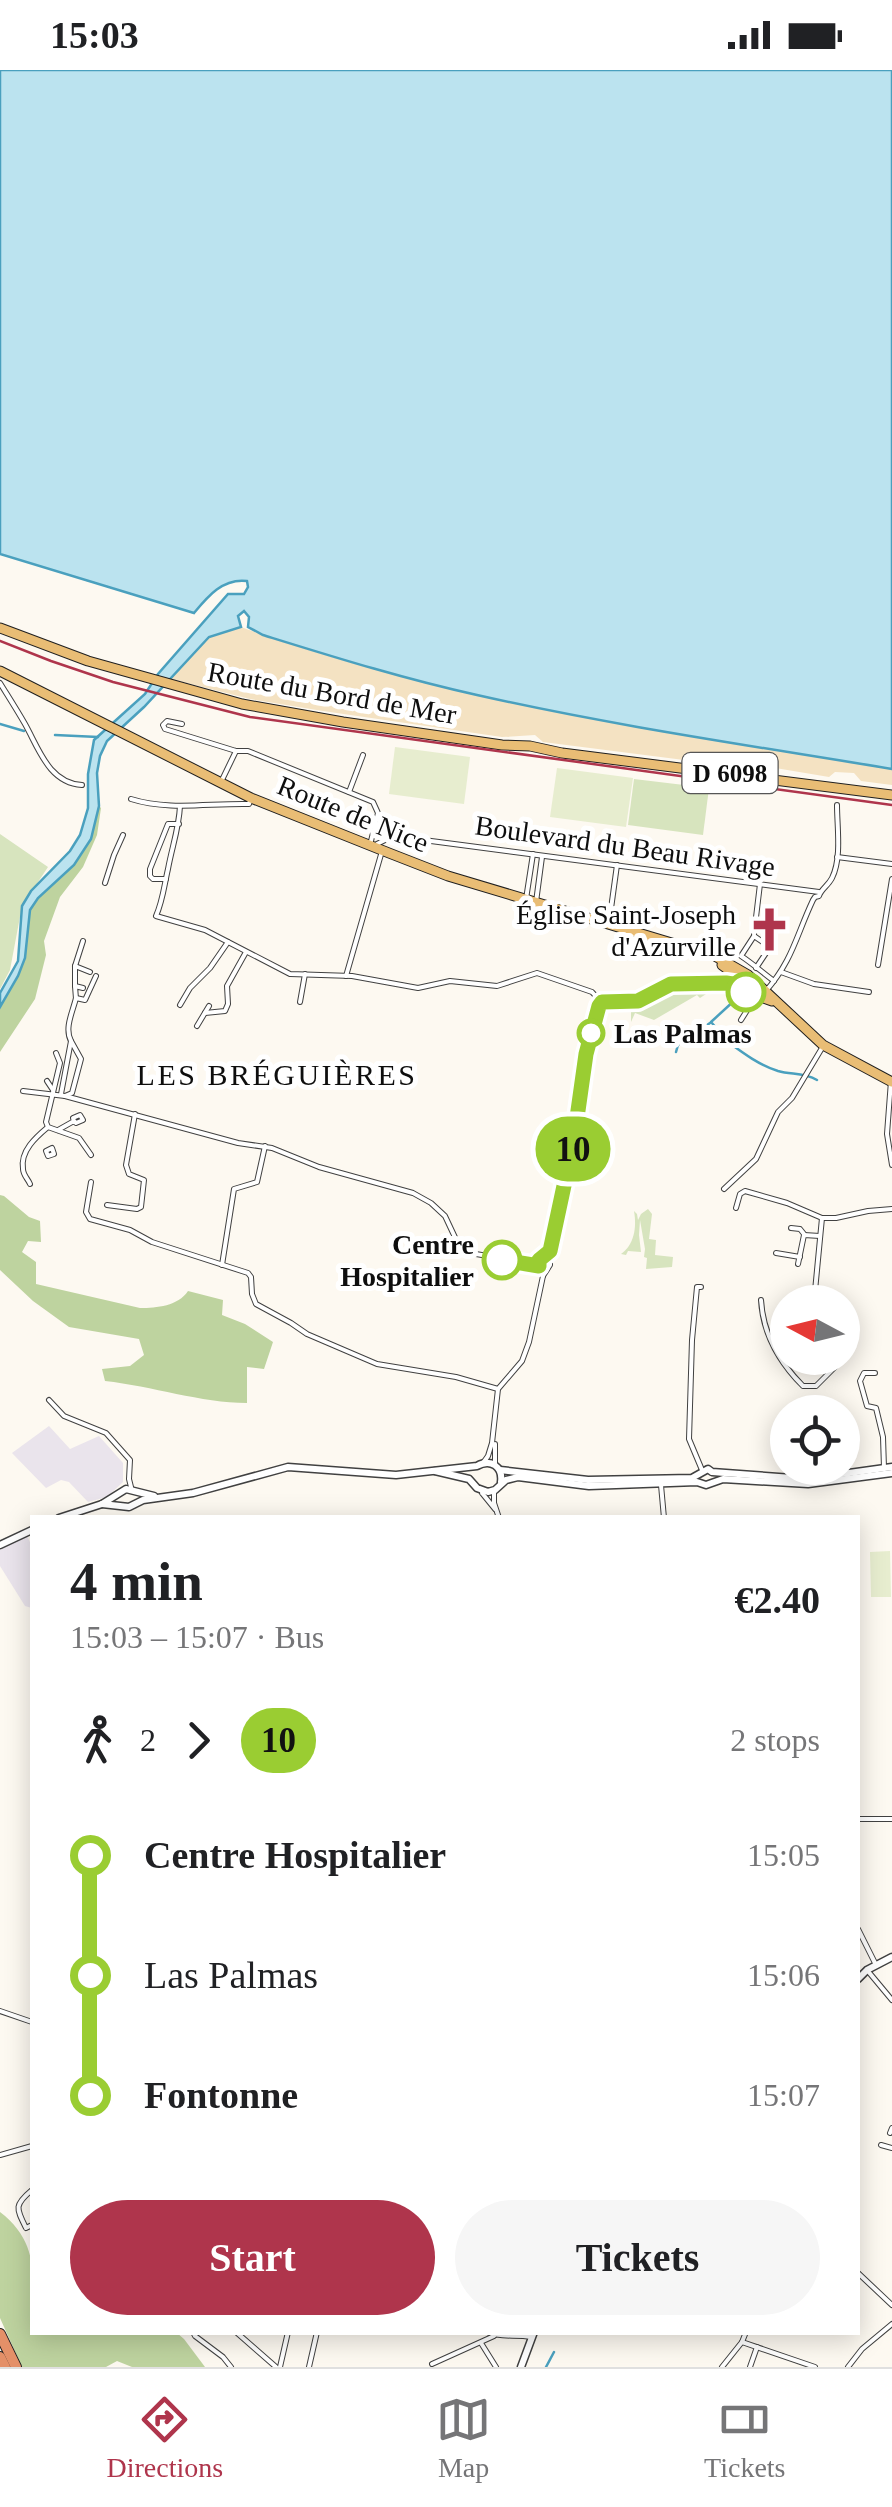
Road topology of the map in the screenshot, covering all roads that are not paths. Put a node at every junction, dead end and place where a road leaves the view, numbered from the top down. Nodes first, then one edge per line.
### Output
1 (0, 626) edge
2 (0, 671) edge
3 (0, 682) edge
4 (182, 724) dead end
5 (236, 751) junction
6 (363, 755) dead end
7 (221, 782) junction
8 (82, 784) dead end
9 (350, 792) junction
10 (892, 795) edge
11 (131, 798) dead end
12 (252, 798) junction
13 (180, 806) junction
14 (837, 806) dead end
15 (180, 824) junction
16 (124, 835) dead end
17 (375, 847) junction
18 (532, 856) junction
19 (542, 857) junction
20 (836, 858) junction
21 (892, 864) edge
22 (617, 865) junction
23 (166, 878) junction
24 (892, 879) edge
25 (105, 883) dead end
26 (760, 884) junction
27 (816, 894) junction
28 (531, 901) junction
29 (609, 923) junction
30 (754, 936) junction
31 (84, 941) dead end
32 (228, 942) junction
33 (246, 952) junction
34 (708, 954) junction
35 (76, 966) junction
36 (878, 966) dead end
37 (756, 968) junction
38 (90, 972) dead end
39 (782, 972) junction
40 (305, 974) junction
41 (96, 976) dead end
42 (346, 976) junction
43 (753, 980) junction
44 (774, 981) junction
45 (734, 982) junction
46 (75, 986) junction
47 (83, 988) dead end
48 (869, 992) dead end
49 (758, 995) junction
50 (76, 999) junction
51 (600, 1000) junction
52 (300, 1002) dead end
53 (180, 1005) dead end
54 (209, 1006) dead end
55 (206, 1013) junction
56 (741, 1020) dead end
57 (198, 1026) dead end
58 (71, 1041) junction
59 (824, 1046) junction
60 (56, 1053) dead end
61 (80, 1053) junction
62 (68, 1056) junction
63 (47, 1081) dead end
64 (891, 1082) edge
65 (23, 1091) dead end
66 (52, 1093) junction
67 (66, 1096) junction
68 (891, 1099) edge
69 (136, 1114) junction
70 (74, 1121) dead end
71 (48, 1127) junction
72 (58, 1130) junction
73 (265, 1146) junction
74 (91, 1155) dead end
75 (892, 1165) edge
76 (91, 1182) dead end
77 (30, 1184) dead end
78 (724, 1189) dead end
79 (107, 1205) dead end
80 (736, 1208) dead end
81 (892, 1209) edge
82 (822, 1218) junction
83 (791, 1228) dead end
84 (804, 1234) junction
85 (817, 1236) junction
86 (776, 1254) dead end
87 (800, 1256) junction
88 (543, 1262) junction
89 (798, 1264) dead end
90 (222, 1265) junction
91 (815, 1285) edge
92 (702, 1287) dead end
93 (761, 1300) dead end
94 (770, 1337) edge
95 (875, 1373) dead end
96 (793, 1375) edge
97 (827, 1375) edge
98 (498, 1390) junction
99 (48, 1400) dead end
100 (494, 1431) junction
101 (480, 1464) junction
102 (498, 1467) junction
103 (888, 1467) edge
104 (434, 1471) junction
105 (701, 1476) junction
106 (713, 1476) junction
107 (473, 1480) junction
108 (501, 1482) junction
109 (662, 1485) junction
110 (481, 1490) junction
111 (495, 1490) junction
112 (131, 1491) junction
113 (166, 1497) junction
114 (125, 1505) junction
115 (68, 1515) edge
116 (498, 1515) edge
117 (664, 1515) edge
118 (30, 1531) edge
119 (0, 1544) edge
120 (860, 1819) edge
121 (892, 1819) edge
122 (860, 1933) edge
123 (892, 1957) edge
124 (876, 1966) junction
125 (866, 1970) junction
126 (860, 1976) edge
127 (892, 2000) edge
128 (0, 2011) edge
129 (30, 2020) edge
130 (881, 2145) dead end
131 (30, 2147) edge
132 (892, 2148) edge
133 (0, 2156) edge
134 (30, 2192) edge
135 (30, 2227) edge
136 (860, 2275) edge
137 (892, 2305) edge
138 (892, 2324) edge
139 (0, 2334) edge
140 (195, 2335) edge
141 (240, 2335) edge
142 (287, 2335) edge
143 (315, 2335) edge
144 (506, 2335) edge
145 (532, 2335) edge
146 (745, 2335) edge
147 (494, 2336) joint
148 (742, 2342) junction
149 (481, 2343) junction
150 (757, 2347) junction
151 (0, 2357) edge
152 (432, 2364) dead end
153 (4, 2367) edge
154 (16, 2367) edge
155 (231, 2367) edge
156 (278, 2367) edge
157 (308, 2367) edge
158 (496, 2367) edge
159 (521, 2367) edge
160 (722, 2367) edge
161 (750, 2367) edge
162 (815, 2367) edge
163 (848, 2367) edge

1 - 10 main road, Route du Bord de Mer / D 6098
2 - 7 main road, Route de Nice
3 - 8 street
4 - 5 street
5 - 7 street
5 - 9 street
6 - 9 street
7 - 12 main road, Route de Nice
9 - 17 street
11 - 13 street
12 - 13 street
12 - 17 main road, Route de Nice
13 - 15 street
14 - 20 street
15 - 23 street
15 - 23 street
16 - 25 street
17 - 18 street, Boulevard du Beau Rivage
17 - 28 main road, Route de Nice
17 - 42 street
18 - 19 street, Boulevard du Beau Rivage
18 - 28 street
19 - 22 street, Boulevard du Beau Rivage
19 - 28 street
20 - 21 street
20 - 27 street
22 - 26 street, Boulevard du Beau Rivage
22 - 29 street
23 - 32 street
24 - 36 street
26 - 27 street, Boulevard du Beau Rivage
26 - 30 street
27 - 39 street
28 - 29 main road, Route de Nice
29 - 34 main road, Route de Nice
30 - 37 street
30 - 37 street
31 - 35 street
32 - 33 street
32 - 53 street
33 - 40 street
33 - 55 street
34 - 43 main road
34 - 45 main road
35 - 38 street
35 - 46 street
37 - 44 street
39 - 44 street
39 - 48 street
40 - 42 street
40 - 52 street
41 - 50 street
42 - 51 street
43 - 45 main road
43 - 49 main road
44 - 49 street
45 - 49 main road
45 - 51 street
46 - 47 street
46 - 50 street
49 - 56 street
49 - 59 main road
50 - 58 street
51 - 88 street
54 - 55 street
55 - 57 street
58 - 61 street
58 - 62 street
59 - 64 main road
59 - 78 street
60 - 66 street
61 - 62 street
61 - 67 street
62 - 67 street
63 - 66 street
64 - 68 street
65 - 66 street
66 - 67 street
66 - 71 street
67 - 69 street
68 - 75 street
69 - 73 street
69 - 79 street
70 - 72 street
71 - 72 street
71 - 77 street
72 - 74 street
73 - 88 street
73 - 90 street
76 - 90 street
80 - 82 street
81 - 82 street
82 - 85 street
83 - 84 street
84 - 85 street
84 - 87 street
85 - 91 street
86 - 87 street
87 - 89 street
88 - 98 street
90 - 98 street
92 - 105 street
93 - 94 street
95 - 103 street
96 - 97 street
98 - 100 street
99 - 112 street
100 - 101 street
100 - 102 street
101 - 102 street
101 - 104 street
101 - 107 street
102 - 105 street
102 - 108 street
103 - 106 street
104 - 107 street
104 - 113 street
105 - 106 street
105 - 106 street
105 - 109 street
107 - 110 street
108 - 109 street
108 - 111 street
109 - 117 street
110 - 111 street
110 - 116 street
111 - 116 street
112 - 113 street
112 - 114 street
112 - 114 street
113 - 114 street
114 - 115 street
118 - 119 street
120 - 121 street
122 - 124 street
123 - 124 street
124 - 125 street
125 - 126 street
125 - 127 street
128 - 129 street
130 - 132 street
131 - 133 street
134 - 135 street
136 - 137 street
138 - 163 street
139 - 154 highway
140 - 155 street
141 - 156 street
142 - 156 street
143 - 157 street
144 - 147 street
145 - 159 street
146 - 148 street
147 - 149 street
148 - 150 street
148 - 160 street
149 - 152 street
149 - 158 street
150 - 161 street
150 - 162 street
151 - 153 highway

